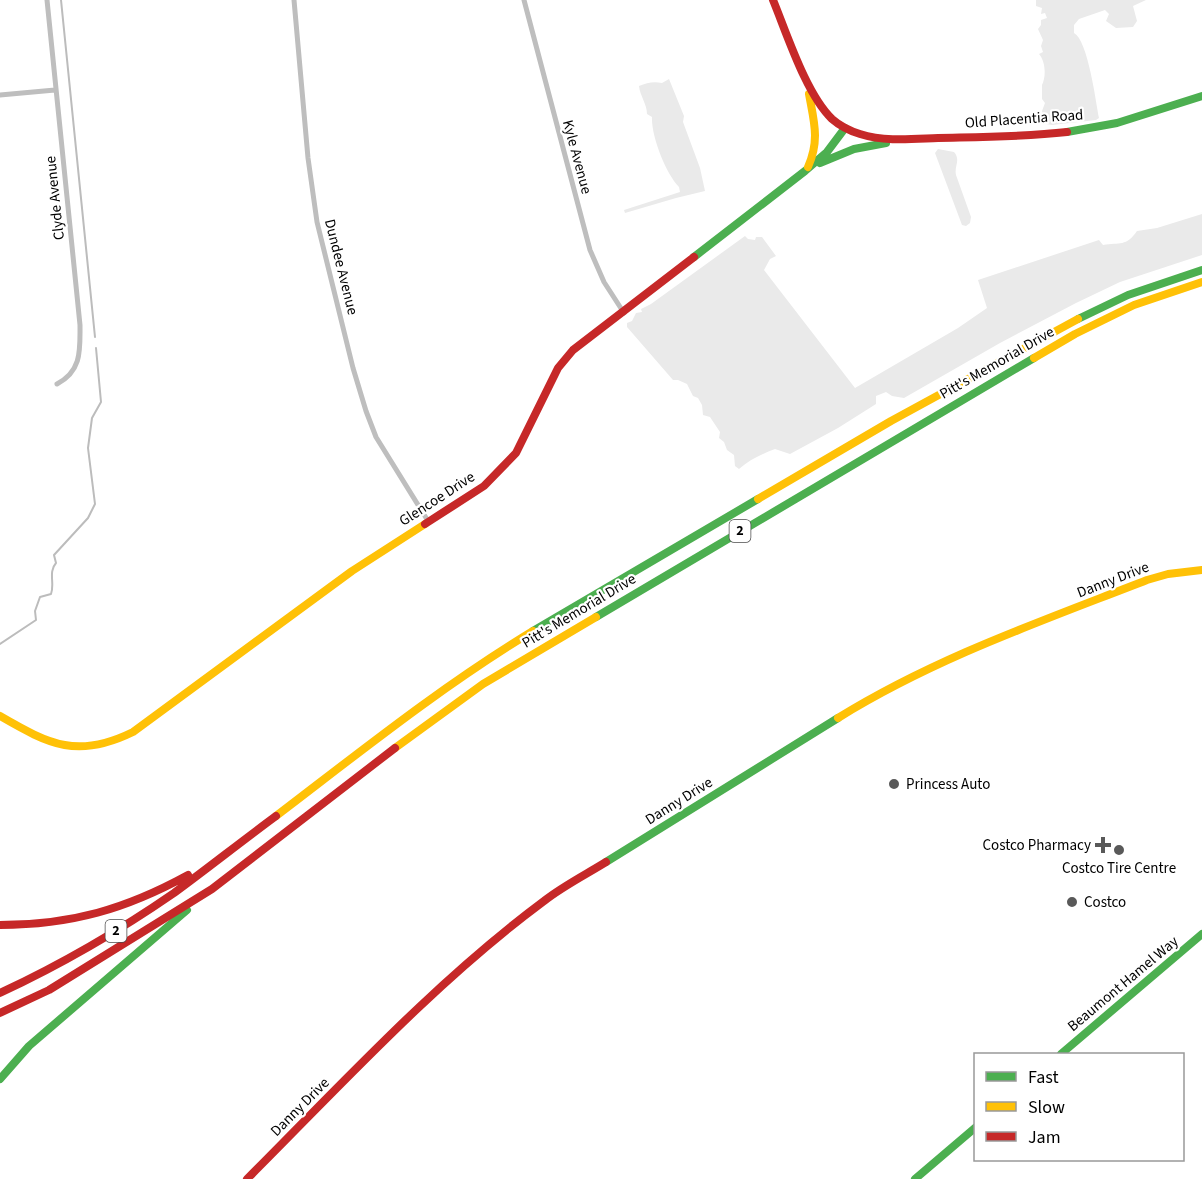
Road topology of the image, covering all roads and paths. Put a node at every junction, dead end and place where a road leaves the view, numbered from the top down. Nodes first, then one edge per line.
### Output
1 (47, 0) edge
2 (294, 0) edge
3 (524, 0) edge
4 (773, 0) edge
5 (809, 89) junction
6 (55, 90) junction
7 (0, 95) edge
8 (1202, 96) edge
9 (845, 128) junction
10 (898, 139) junction
11 (806, 171) junction
12 (1202, 270) edge
13 (1202, 282) edge
14 (624, 313) junction
15 (57, 384) dead end
16 (428, 521) junction
17 (1202, 570) edge
18 (0, 716) edge
19 (224, 855) junction
20 (212, 888) junction
21 (0, 925) edge
22 (1202, 934) edge
23 (0, 993) edge
24 (0, 1013) edge
25 (1062, 1053) edge
26 (0, 1079) edge
27 (974, 1128) edge
28 (247, 1179) edge
29 (915, 1179) edge

1 - 6 street, Clyde Avenue
2 - 16 street, Dundee Avenue
3 - 14 street, Kyle Avenue
4 - 5 main road
5 - 9 main road
5 - 11 main road
6 - 7 street
6 - 15 street, Clyde Avenue
8 - 10 main road, Old Placentia Road
9 - 10 main road, Old Placentia Road
9 - 11 main road, Glencoe Drive
10 - 11 main road
11 - 14 main road, Glencoe Drive
12 - 19 main road, Pitt's Memorial Drive / 2
13 - 20 main road, Pitt's Memorial Drive / 2
14 - 16 main road, Glencoe Drive
16 - 18 main road, Glencoe Drive
17 - 28 main road, Danny Drive
19 - 21 main road
19 - 23 main road, Pitt's Memorial Drive / 2
20 - 24 main road, Pitt's Memorial Drive / 2
20 - 26 main road
22 - 25 main road, Beaumont Hamel Way
27 - 29 main road

